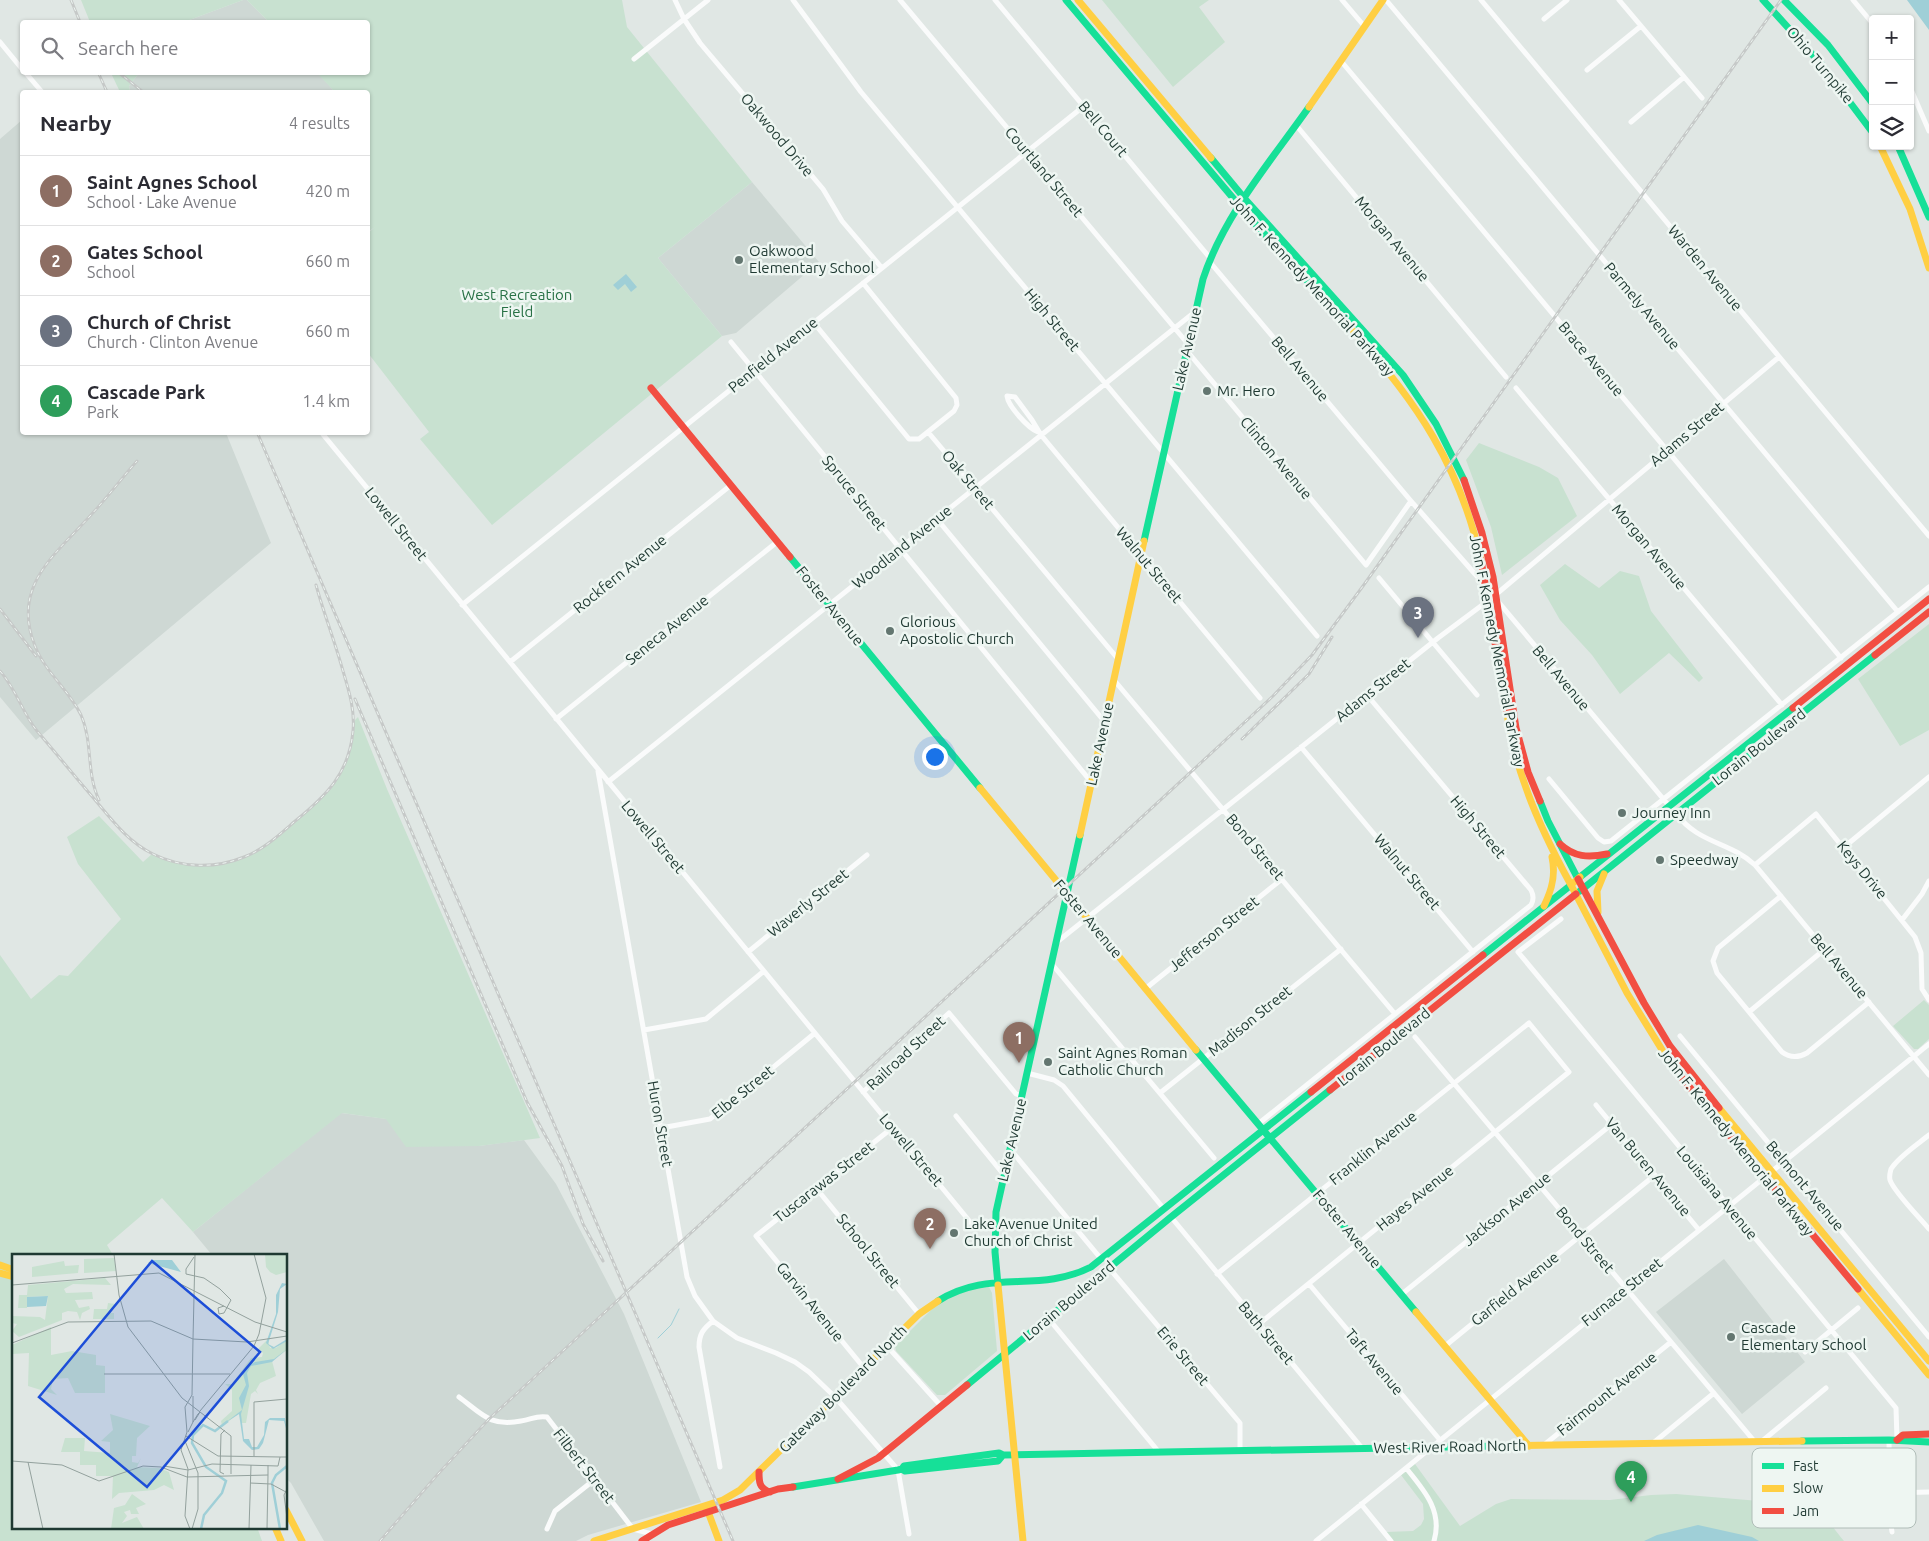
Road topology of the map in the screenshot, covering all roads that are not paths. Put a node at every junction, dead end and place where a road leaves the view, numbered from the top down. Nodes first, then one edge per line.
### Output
1 (675, 0) edge
2 (708, 0) edge
3 (793, 0) edge
4 (900, 0) edge
5 (995, 0) edge
6 (1066, 0) edge
7 (1078, 0) edge
8 (1342, 0) edge
9 (1384, 0) edge
10 (1480, 0) edge
11 (1567, 0) edge
12 (1619, 0) edge
13 (1763, 0) edge
14 (1784, 0) edge
15 (1853, 0) edge
16 (684, 19) junction
17 (1544, 19) dead end
18 (1869, 19) edge
19 (1641, 26) junction
20 (1364, 27) junction
21 (0, 42) edge
22 (634, 59) dead end
23 (1341, 61) junction
24 (20, 67) edge
25 (1588, 70) dead end
26 (28, 75) edge
27 (1684, 77) junction
28 (40, 90) edge
29 (1914, 96) edge
30 (1702, 98) dead end
31 (1869, 99) edge
32 (1084, 106) junction
33 (1631, 122) dead end
34 (1296, 125) junction
35 (1869, 127) edge
36 (1929, 131) edge
37 (1882, 150) edge
38 (1900, 150) edge
39 (1027, 152) junction
40 (1245, 199) junction
41 (958, 207) junction
42 (1239, 207) junction
43 (1929, 217) edge
44 (1210, 260) junction
45 (882, 268) junction
46 (1929, 268) edge
47 (863, 283) junction
48 (1196, 311) junction
49 (814, 323) junction
50 (1175, 328) junction
51 (731, 342) dead end
52 (1188, 348) junction
53 (1779, 357) junction
54 (754, 370) junction
55 (1506, 376) dead end
56 (1106, 384) junction
57 (651, 388) dead end
58 (1516, 388) dead end
59 (1724, 403) junction
60 (683, 427) junction
61 (928, 432) junction
62 (1040, 434) junction
63 (323, 435) edge
64 (1668, 451) junction
65 (1448, 452) junction
66 (1164, 453) junction
67 (1458, 473) junction
68 (731, 485) junction
69 (975, 488) junction
70 (1609, 499) junction
71 (1411, 501) junction
72 (937, 519) junction
73 (1929, 536) edge
74 (777, 542) junction
75 (900, 549) junction
76 (1142, 556) junction
77 (1379, 578) dead end
78 (1929, 587) edge
79 (1493, 596) junction
80 (1929, 599) edge
81 (462, 605) junction
82 (829, 605) junction
83 (1898, 612) junction
84 (1929, 612) edge
85 (1317, 636) dead end
86 (1432, 642) junction
87 (1840, 658) junction
88 (1118, 659) junction
89 (510, 662) junction
90 (1114, 680) junction
91 (1367, 695) junction
92 (1477, 695) dead end
93 (1260, 698) dead end
94 (1782, 705) junction
95 (556, 719) junction
96 (1104, 721) junction
97 (1301, 747) junction
98 (598, 770) junction
99 (1929, 777) edge
100 (1549, 780) dead end
101 (608, 782) junction
102 (1092, 783) junction
103 (1663, 800) junction
104 (1669, 806) junction
105 (1223, 810) junction
106 (1676, 813) junction
107 (1547, 840) junction
108 (1560, 844) junction
109 (1843, 848) junction
110 (1610, 854) junction
111 (867, 855) dead end
112 (1755, 865) junction
113 (1610, 866) junction
114 (1282, 879) junction
115 (1578, 879) junction
116 (1929, 881) edge
117 (1571, 885) junction
118 (1583, 888) junction
119 (1067, 894) junction
120 (1576, 894) junction
121 (1781, 896) junction
122 (1544, 906) junction
123 (1087, 918) junction
124 (1561, 919) dead end
125 (1600, 919) junction
126 (1902, 920) junction
127 (1056, 942) junction
128 (1341, 949) junction
129 (1825, 949) junction
130 (748, 952) junction
131 (1473, 952) junction
132 (1051, 964) junction
133 (764, 971) junction
134 (1146, 989) junction
135 (1929, 1000) edge
136 (1869, 1002) junction
137 (1749, 1012) junction
138 (1395, 1014) junction
139 (1529, 1023) joint
140 (644, 1030) junction
141 (815, 1034) junction
142 (1415, 1036) dead end
143 (1680, 1036) dead end
144 (1929, 1044) edge
145 (1914, 1056) junction
146 (1204, 1058) junction
147 (1027, 1073) junction
148 (1929, 1075) edge
149 (1453, 1083) junction
150 (863, 1092) junction
151 (1160, 1093) junction
152 (1022, 1096) junction
153 (1596, 1105) dead end
154 (956, 1116) dead end
155 (1612, 1124) junction
156 (1261, 1127) junction
157 (661, 1128) junction
158 (892, 1128) junction
159 (1495, 1133) junction
160 (1929, 1135) edge
161 (1270, 1138) junction
162 (1010, 1149) junction
163 (1214, 1158) dead end
164 (1784, 1161) junction
165 (1772, 1172) junction
166 (1004, 1175) junction
167 (1655, 1175) junction
168 (1764, 1178) junction
169 (1538, 1184) junction
170 (816, 1188) junction
171 (1317, 1193) junction
172 (1728, 1206) junction
173 (1164, 1209) junction
174 (1171, 1217) junction
175 (994, 1228) junction
176 (1929, 1229) edge
177 (1700, 1230) junction
178 (1581, 1235) junction
179 (756, 1236) joint
180 (1359, 1243) junction
181 (1102, 1260) junction
182 (0, 1265) edge
183 (1108, 1268) junction
184 (12, 1269) edge
185 (1217, 1274) junction
186 (1063, 1279) joint
187 (998, 1282) junction
188 (1309, 1284) junction
189 (1626, 1289) junction
190 (1402, 1294) junction
191 (1858, 1308) dead end
192 (919, 1314) junction
193 (1048, 1318) junction
194 (713, 1321) junction
195 (1259, 1324) junction
196 (1831, 1330) junction
197 (1929, 1337) edge
198 (1671, 1342) junction
199 (887, 1346) junction
200 (1445, 1346) junction
201 (1805, 1352) dead end
202 (1004, 1355) junction
203 (1929, 1360) edge
204 (864, 1368) junction
205 (1929, 1375) edge
206 (1826, 1388) dead end
207 (1714, 1394) junction
208 (459, 1397) dead end
209 (835, 1397) junction
210 (1490, 1399) junction
211 (941, 1406) junction
212 (1929, 1434) edge
213 (1440, 1440) junction
214 (1889, 1440) junction
215 (1897, 1440) junction
216 (1758, 1442) junction
217 (1929, 1442) edge
218 (1652, 1444) junction
219 (1544, 1445) junction
220 (1432, 1446) junction
221 (1529, 1446) junction
222 (1362, 1448) junction
223 (1889, 1448) edge
224 (1240, 1450) junction
225 (1158, 1451) junction
226 (884, 1454) junction
227 (1014, 1454) junction
228 (720, 1467) dead end
229 (1406, 1468) junction
230 (900, 1470) junction
231 (759, 1472) junction
232 (838, 1479) junction
233 (594, 1480) junction
234 (770, 1492) junction
235 (1916, 1492) edge
236 (1929, 1492) edge
237 (1361, 1504) junction
238 (707, 1509) junction
239 (288, 1514) edge
240 (275, 1528) edge
241 (1891, 1528) edge
242 (547, 1529) dead end
243 (633, 1529) junction
244 (1892, 1532) dead end
245 (652, 1534) junction
246 (909, 1534) dead end
247 (281, 1541) edge
248 (302, 1541) edge
249 (598, 1541) edge
250 (642, 1541) edge
251 (719, 1541) edge
252 (1023, 1541) edge
253 (1316, 1541) edge
254 (1391, 1541) edge
255 (1434, 1541) edge

1 - 16 street, Oakwood Drive
2 - 16 street
3 - 41 street, High Street
4 - 39 street, Courtland Street
5 - 32 street, Bell Court
6 - 42 main road, John F. Kennedy Memorial Parkway
7 - 40 main road, John F. Kennedy Memorial Parkway
8 - 20 street
9 - 20 main road, Lake Avenue
9 - 59 street, Parmely Avenue
10 - 53 street, Warden Avenue
11 - 17 street
12 - 19 street
13 - 35 main road, Ohio Turnpike
14 - 31 main road, Ohio Turnpike
15 - 18 street
16 - 22 street
16 - 45 street, Oakwood Drive
19 - 25 street
19 - 27 street
20 - 23 main road, Lake Avenue
21 - 24 street
23 - 34 main road, Lake Avenue
23 - 64 street, Brace Avenue
26 - 28 street
27 - 30 street
27 - 33 street
29 - 36 street
32 - 39 street, Penfield Avenue
32 - 44 street, Bell Court
34 - 40 main road, Lake Avenue
34 - 55 street, Morgan Avenue
37 - 46 main road
38 - 43 main road
39 - 41 street, Penfield Avenue
39 - 50 street, Courtland Street
40 - 42 main road, Lake Avenue
40 - 65 main road, John F. Kennedy Memorial Parkway
41 - 45 street, Penfield Avenue
41 - 56 street, High Street
42 - 44 main road, Lake Avenue
42 - 65 main road, John F. Kennedy Memorial Parkway
44 - 48 main road, Lake Avenue
44 - 71 street, Bell Avenue
45 - 47 street, Penfield Avenue
47 - 49 street, Penfield Avenue
47 - 61 street
48 - 50 street, Woodland Avenue
48 - 52 main road, Lake Avenue
49 - 54 street, Penfield Avenue
49 - 61 street
50 - 52 street, Courtland Street
50 - 56 street, Woodland Avenue
51 - 54 street, Spruce Street
52 - 66 main road, Lake Avenue
52 - 71 street, Clinton Avenue
53 - 59 street, Adams Street
53 - 73 street, Warden Avenue
54 - 60 street, Penfield Avenue
54 - 75 street, Spruce Street
56 - 62 street, Woodland Avenue
56 - 66 street, High Street
57 - 60 main road, Foster Avenue
58 - 70 street, Morgan Avenue
59 - 64 street, Adams Street
59 - 83 street, Parmely Avenue
60 - 68 main road, Foster Avenue
60 - 81 street, Penfield Avenue
61 - 69 street, Oak Street
62 - 62 street, Walnut Street
62 - 69 street, Woodland Avenue
62 - 76 street, Walnut Street
63 - 81 street, Lowell Street
64 - 70 street, Adams Street
64 - 87 street, Brace Avenue
65 - 67 main road, John F. Kennedy Memorial Parkway
66 - 76 main road, Lake Avenue
66 - 85 street, High Street
67 - 107 main road, John F. Kennedy Memorial Parkway
67 - 108 main road, John F. Kennedy Memorial Parkway
68 - 74 main road, Foster Avenue
68 - 89 street, Rockfern Avenue
69 - 72 street, Woodland Avenue
69 - 88 street, Oak Street
70 - 79 street, Adams Street
70 - 94 street, Morgan Avenue
71 - 79 street, Bell Avenue
72 - 75 street, Woodland Avenue
72 - 96 street
74 - 82 main road, Foster Avenue
74 - 95 street, Seneca Avenue
75 - 82 street, Woodland Avenue
75 - 102 street, Spruce Street
76 - 88 main road, Lake Avenue
76 - 93 street, Walnut Street
77 - 86 street
78 - 83 street, Lorain Boulevard
79 - 86 street, Adams Street
79 - 103 street, Bell Avenue
80 - 104 main road, Lorain Boulevard
81 - 89 street, Lowell Street
82 - 101 street, Woodland Avenue
82 - 119 main road, Foster Avenue
83 - 87 street, Lorain Boulevard
84 - 106 main road, Lorain Boulevard
86 - 91 street, Adams Street
86 - 92 street
87 - 94 street, Lorain Boulevard
88 - 90 main road, Lake Avenue
89 - 95 street, Lowell Street
90 - 96 main road, Lake Avenue
90 - 105 street, Bond Street
91 - 97 street, Adams Street
91 - 131 street, High Street
94 - 103 street, Lorain Boulevard
95 - 98 street, Lowell Street
96 - 102 main road, Lake Avenue
97 - 105 street, Adams Street
97 - 131 street, Walnut Street
98 - 101 street, Lowell Street
98 - 140 street, Huron Street
99 - 109 street
100 - 103 street, Lorain Boulevard
101 - 130 street, Lowell Street
102 - 119 main road, Lake Avenue
103 - 104 street, Bell Avenue
104 - 106 street, Bell Avenue
104 - 110 main road, Lorain Boulevard
105 - 114 street, Bond Street
105 - 123 street, Adams Street
106 - 112 street, Bell Avenue
106 - 113 main road, Lorain Boulevard
107 - 117 main road, John F. Kennedy Memorial Parkway
107 - 122 main road
108 - 110 main road
108 - 115 main road, John F. Kennedy Memorial Parkway
109 - 112 street, Keys Drive
109 - 126 street, Keys Drive
110 - 115 main road, Lorain Boulevard
111 - 130 street, Waverly Street
112 - 121 street, Bell Avenue
113 - 118 main road, Lorain Boulevard
113 - 125 main road
114 - 128 street, Bond Street
114 - 134 street, Jefferson Street
115 - 117 main road, Lorain Boulevard
115 - 118 main road, John F. Kennedy Memorial Parkway
116 - 126 street
117 - 120 main road, John F. Kennedy Memorial Parkway
117 - 122 main road, Lorain Boulevard
118 - 120 main road, Lorain Boulevard
118 - 125 main road, John F. Kennedy Memorial Parkway
119 - 123 main road, Foster Avenue
119 - 127 main road, Lake Avenue
120 - 161 main road, Lorain Boulevard
120 - 168 main road, John F. Kennedy Memorial Parkway
121 - 129 street, Bell Avenue
121 - 137 street
122 - 156 main road, Lorain Boulevard
123 - 127 street, Adams Street
123 - 134 main road, Foster Avenue
124 - 172 street, Louisiana Avenue
125 - 165 main road, John F. Kennedy Memorial Parkway
126 - 135 street, Keys Drive
127 - 132 main road, Lake Avenue
128 - 138 street, Bond Street
128 - 146 street, Madison Street
129 - 136 street, Bell Avenue
129 - 137 street
130 - 133 street, Lowell Street
131 - 138 street, Lorain Boulevard
132 - 147 main road, Lake Avenue
132 - 151 street
133 - 140 street
133 - 141 street, Lowell Street
134 - 146 main road, Foster Avenue
136 - 137 street
136 - 145 street, Bell Avenue
138 - 156 street, Lorain Boulevard
139 - 149 street, Franklin Avenue
139 - 159 street, Hayes Avenue
140 - 157 street, Huron Street
141 - 150 street, Lowell Street
141 - 157 street, Elbe Street
142 - 149 street, Bond Street
143 - 164 street, Belmont Avenue
144 - 145 street, Furnace Street
145 - 148 street, Bell Avenue
145 - 164 street, Furnace Street
146 - 151 street, Madison Street
146 - 156 main road, Foster Avenue
147 - 152 main road, Lake Avenue
147 - 173 street
149 - 159 street, Bond Street
149 - 171 street, Franklin Avenue
150 - 152 street, Railroad Street
150 - 158 street, Lowell Street
151 - 163 street
152 - 162 main road, Lake Avenue
153 - 155 street, Van Buren Avenue
154 - 166 street
155 - 167 street, Van Buren Avenue
155 - 169 street, Jackson Avenue
156 - 161 main road, Foster Avenue
156 - 173 main road, Lorain Boulevard
157 - 194 street, Huron Street
158 - 170 street, Tuscarawas Street
158 - 175 street, Lowell Street
159 - 169 street, Bond Street
159 - 180 street, Hayes Avenue
160 - 176 street
161 - 171 main road, Foster Avenue
161 - 174 main road, Lorain Boulevard
162 - 166 main road, Lake Avenue
162 - 181 street
164 - 165 street, Furnace Street
164 - 197 street, Belmont Avenue
165 - 168 street, Furnace Street
165 - 203 main road, John F. Kennedy Memorial Parkway
166 - 175 main road, Lake Avenue
167 - 177 street, Van Buren Avenue
167 - 178 street, Garfield Avenue
168 - 172 street, Furnace Street
168 - 205 main road, John F. Kennedy Memorial Parkway
169 - 178 street, Bond Street
169 - 190 street, Jackson Avenue
170 - 179 street, Tuscarawas Street
170 - 192 street, School Street
171 - 180 main road, Foster Avenue
171 - 185 street, Franklin Avenue
172 - 177 street, Furnace Street
172 - 196 street, Louisiana Avenue
173 - 181 main road, Lorain Boulevard
174 - 183 main road, Lorain Boulevard
174 - 185 street, Bath Street
175 - 187 main road, Lake Avenue
177 - 189 street, Furnace Street
178 - 189 street, Bond Street
178 - 200 street, Garfield Avenue
179 - 204 street, Garvin Avenue
180 - 188 street, Hayes Avenue
180 - 190 main road, Foster Avenue
181 - 186 main road, Lorain Boulevard
182 - 184 main road
183 - 193 main road, Lorain Boulevard
183 - 224 street, Erie Street
185 - 195 street, Bath Street
186 - 187 main road, Gateway Boulevard North
187 - 192 main road, Gateway Boulevard North
187 - 202 main road, Lake Avenue
188 - 195 street, Hayes Avenue
188 - 213 street, Taft Avenue
189 - 198 street, Bond Street
189 - 210 street, Furnace Street
190 - 200 main road, Foster Avenue
191 - 196 street
192 - 199 main road, Gateway Boulevard North
193 - 202 main road, Lorain Boulevard
193 - 225 street
194 - 209 street, Huron Street
194 - 228 street
195 - 222 street, Bath Street
196 - 201 street
196 - 215 street, Louisiana Avenue
198 - 207 street, Bond Street
198 - 219 street, Fairmount Avenue
199 - 204 main road, Gateway Boulevard North
199 - 211 street
200 - 210 main road, Foster Avenue
202 - 211 main road, Lorain Boulevard
202 - 227 main road, Lake Avenue
204 - 209 main road, Gateway Boulevard North
206 - 216 street
207 - 216 street, Bond Street
207 - 218 street
208 - 233 street, Filbert Street
209 - 226 street, Huron Street
209 - 231 main road, Gateway Boulevard North
210 - 213 street, Furnace Street
210 - 221 main road, Foster Avenue
211 - 226 main road, Lorain Boulevard
212 - 215 main road, West River Road North
213 - 220 street, Furnace Street
214 - 215 main road, West River Road North
214 - 216 main road, West River Road North
214 - 223 street
215 - 217 main road, West River Road North
216 - 218 main road, West River Road North
218 - 219 main road, West River Road North
219 - 221 main road, West River Road North
220 - 221 main road, West River Road North
220 - 222 main road, West River Road North
220 - 229 street, Furnace Street
222 - 224 main road, West River Road North
224 - 225 main road, West River Road North
225 - 227 main road, West River Road North
226 - 230 street, Huron Street
226 - 232 main road, Lorain Boulevard
227 - 230 main road, West River Road North
227 - 252 main road, Lake Avenue
229 - 237 street, Furnace Street
229 - 255 street
230 - 232 main road, West River Road North
230 - 246 street
231 - 234 main road
231 - 238 main road, Gateway Boulevard North
232 - 234 main road, West River Road North
233 - 242 street
233 - 243 street, Filbert Street
234 - 238 main road, West River Road North
235 - 236 street
237 - 253 street, Furnace Street
237 - 254 street
238 - 243 main road, Gateway Boulevard North
238 - 245 main road, West River Road North
238 - 251 main road
239 - 248 main road
240 - 247 main road
241 - 244 street
243 - 245 street
243 - 249 main road, Gateway Boulevard North
245 - 250 main road, West River Road North

